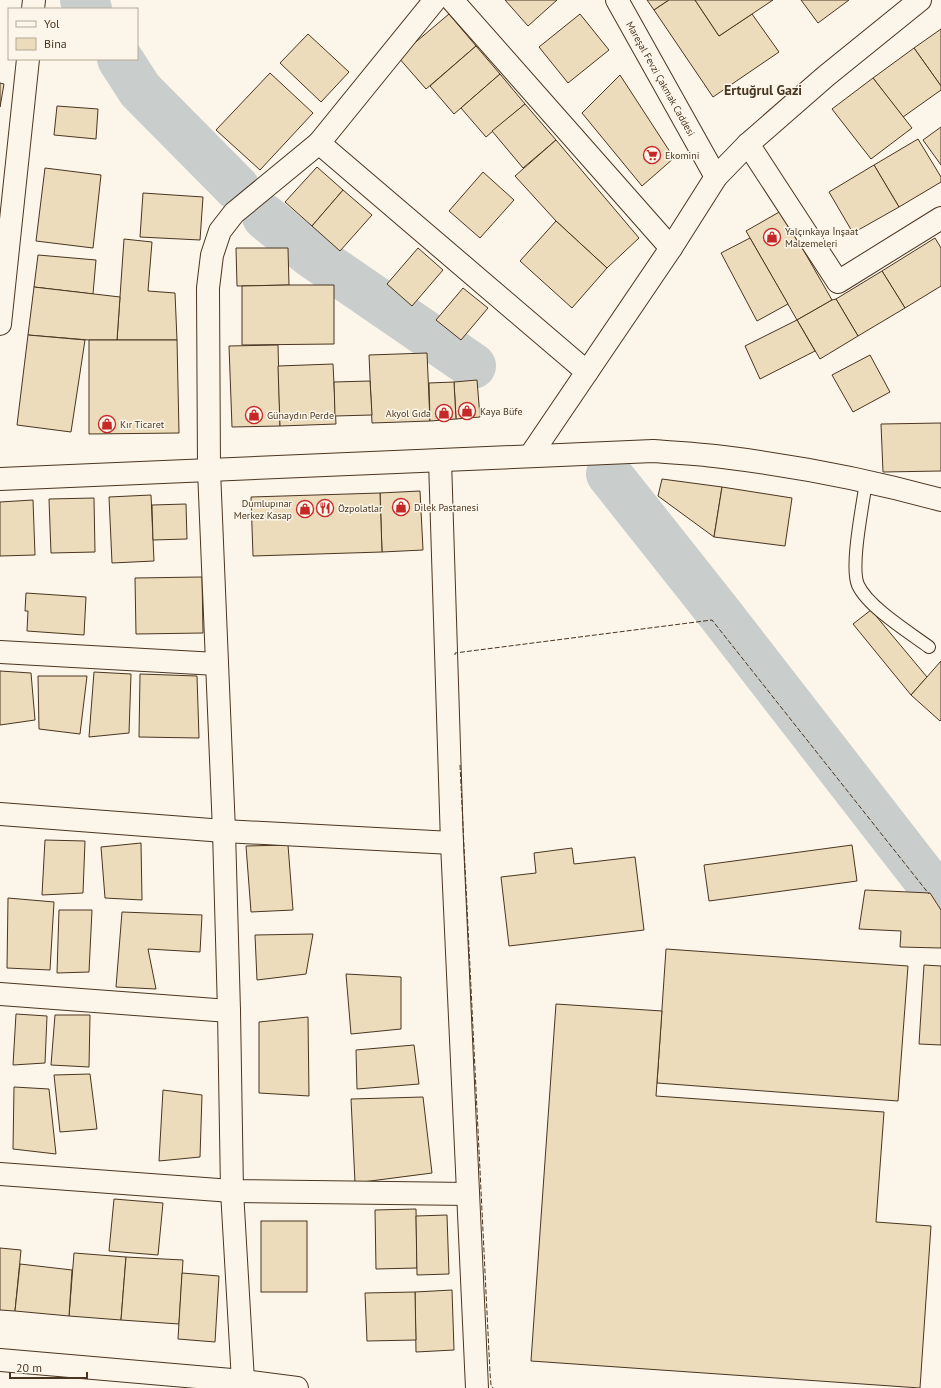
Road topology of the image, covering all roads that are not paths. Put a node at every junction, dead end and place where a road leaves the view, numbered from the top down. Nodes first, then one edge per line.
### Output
1 (435, 0) edge
2 (452, 0) edge
3 (617, 0) edge
4 (920, 0) edge
5 (28, 60) edge
6 (319, 143) junction
7 (748, 144) junction
8 (716, 177) junction
9 (941, 218) edge
10 (671, 248) junction
11 (0, 324) edge
12 (587, 372) junction
13 (530, 456) junction
14 (440, 460) junction
15 (209, 470) junction
16 (0, 479) edge
17 (866, 481) junction
18 (941, 500) edge
19 (929, 647) dead end
20 (0, 652) edge
21 (217, 664) junction
22 (0, 814) edge
23 (224, 831) junction
24 (452, 843) junction
25 (0, 994) edge
26 (230, 1011) junction
27 (0, 1174) edge
28 (232, 1191) junction
29 (468, 1194) junction
30 (0, 1360) edge
31 (243, 1381) junction
32 (296, 1388) edge
33 (477, 1388) edge

1 - 6 street
2 - 10 street
3 - 8 street, Mareşal Fevzi Çakmak Caddesi
4 - 7 street
5 - 11 street
6 - 12 street
6 - 15 street
7 - 8 street
7 - 9 street
8 - 10 street
10 - 12 street
12 - 13 street
13 - 14 street
13 - 17 street
14 - 15 street
14 - 24 street
15 - 16 street
15 - 21 street
17 - 18 street
17 - 19 lane
20 - 21 street
21 - 23 street
22 - 23 street
23 - 24 street
23 - 26 street
24 - 29 street
25 - 26 street
26 - 28 street
27 - 28 street
28 - 29 street
28 - 31 street
29 - 33 street
30 - 31 street
31 - 32 street

